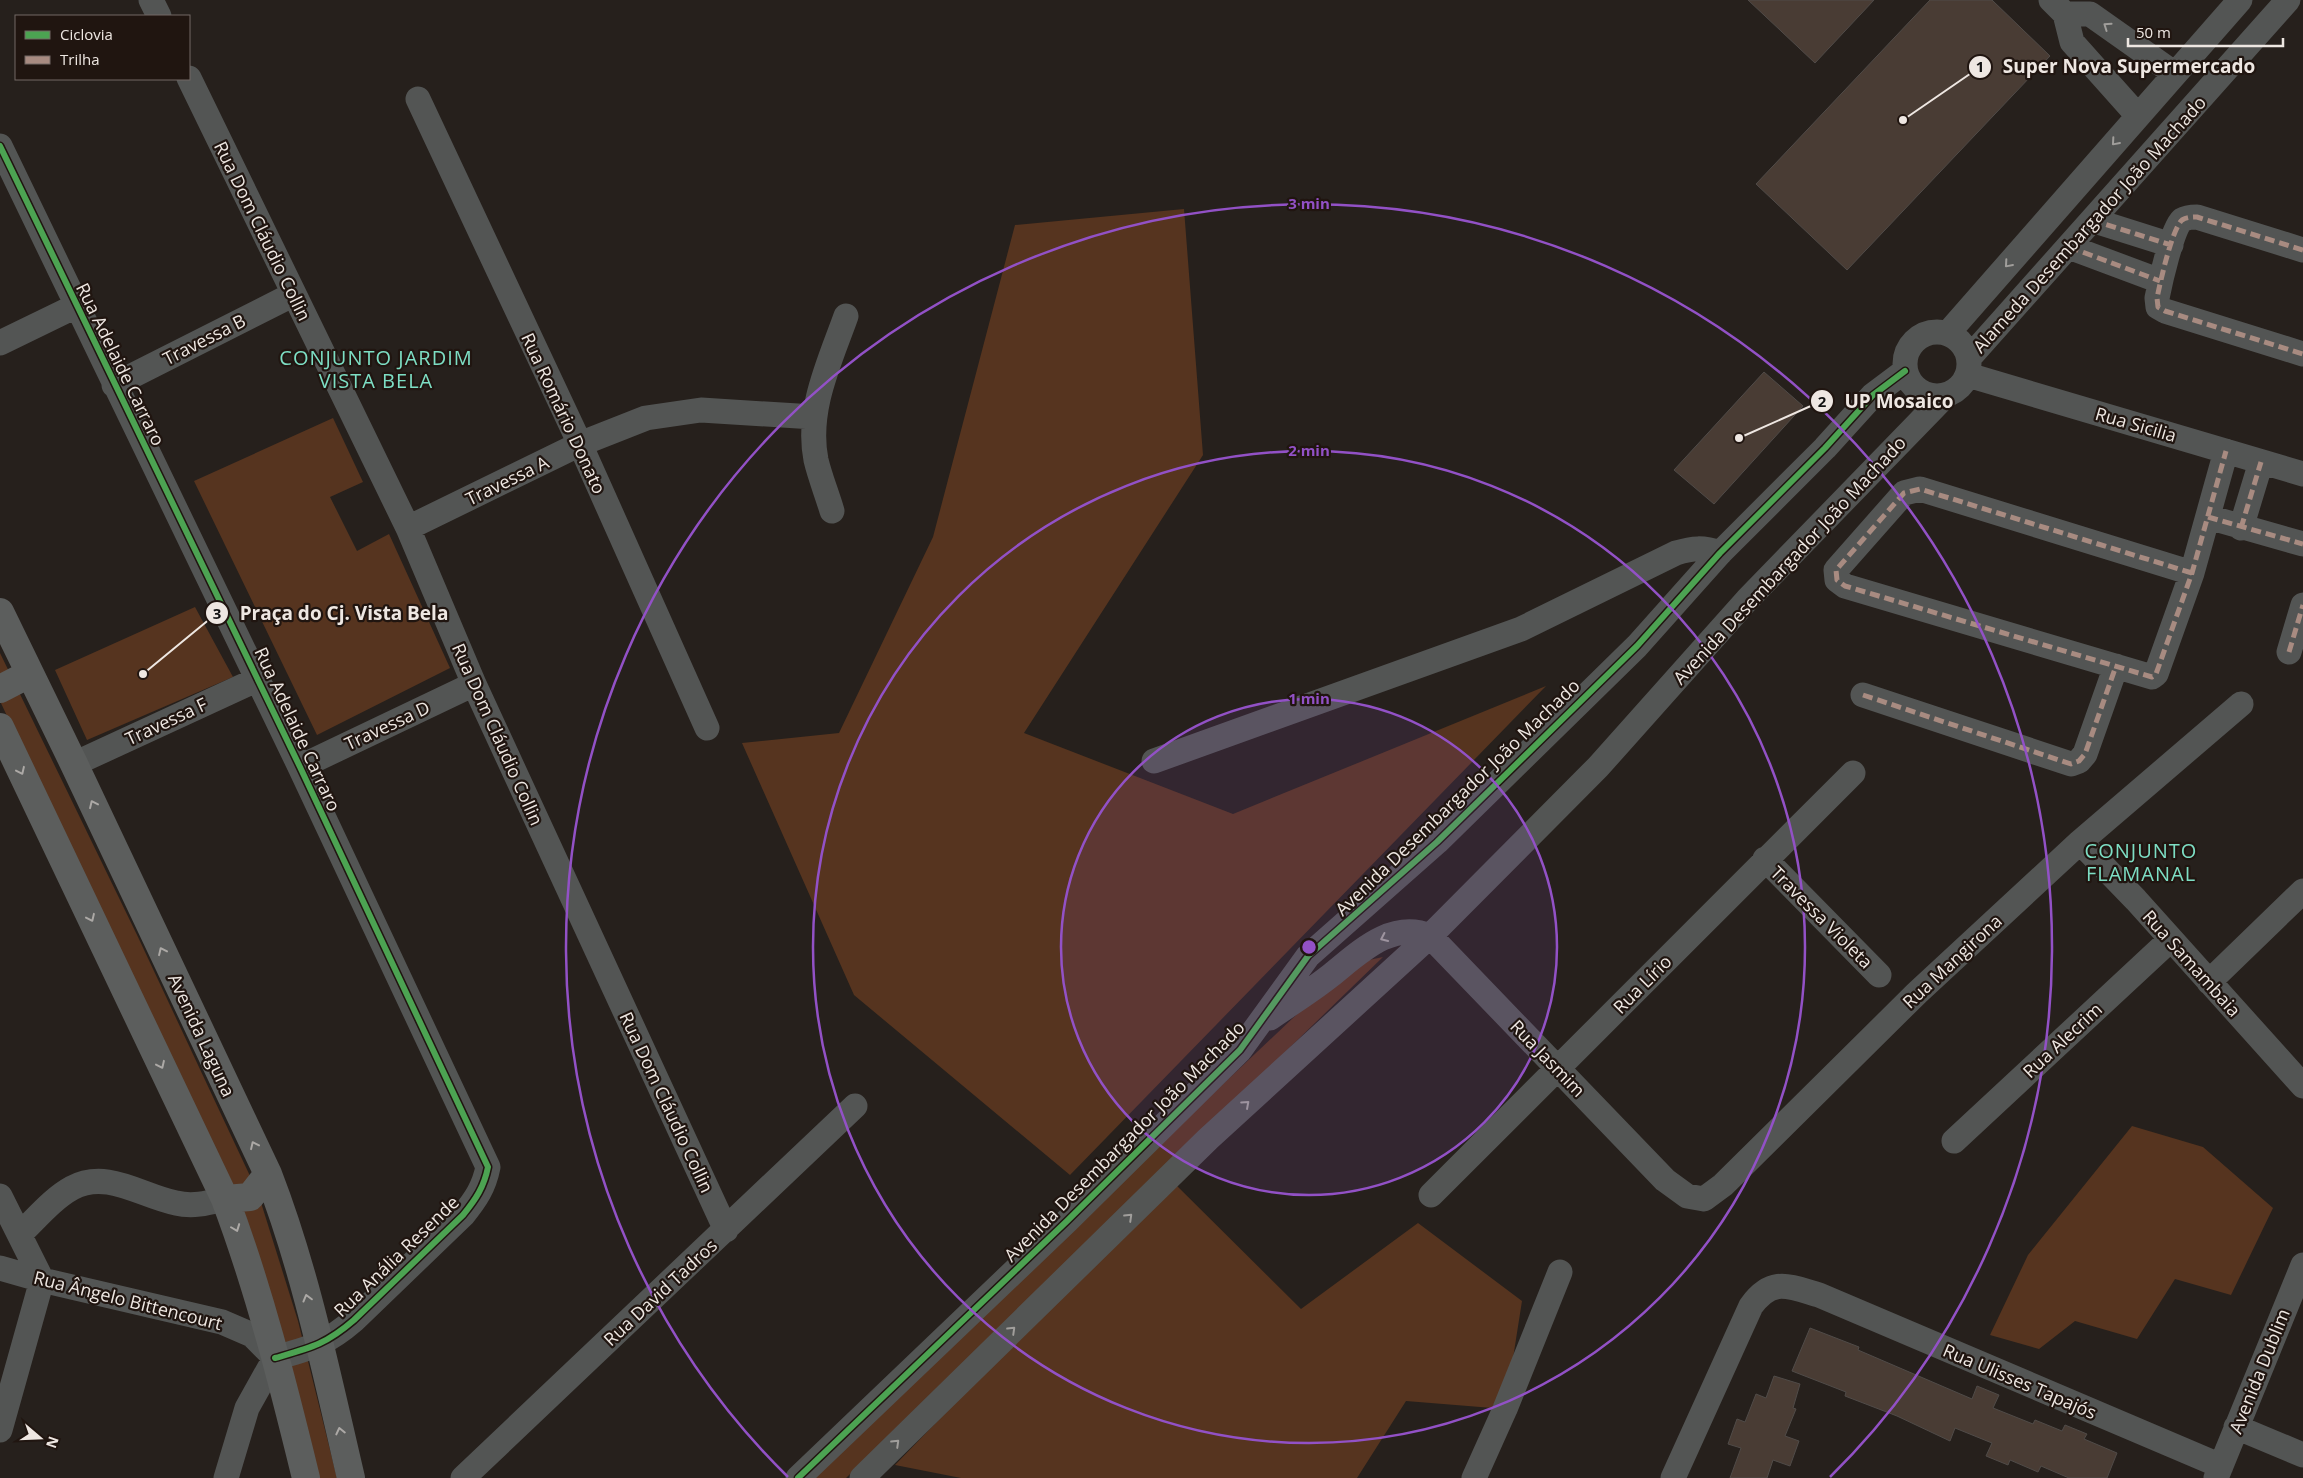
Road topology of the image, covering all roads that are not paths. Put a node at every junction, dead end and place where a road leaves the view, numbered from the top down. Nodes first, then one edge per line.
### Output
1 (151, 0) edge
2 (2240, 0) edge
3 (2288, 0) edge
4 (2058, 7) edge
5 (158, 15) edge
6 (2175, 74) junction
7 (190, 80) edge
8 (418, 99) dead end
9 (2138, 116) junction
10 (0, 146) edge
11 (2092, 220) junction
12 (2171, 245) junction
13 (2068, 247) junction
14 (2303, 250) edge
15 (2160, 281) junction
16 (294, 294) junction
17 (76, 306) junction
18 (846, 316) dead end
19 (1948, 333) junction
20 (0, 343) edge
21 (2303, 354) edge
22 (1969, 367) junction
23 (1905, 371) junction
24 (114, 384) junction
25 (1944, 396) junction
26 (814, 418) junction
27 (580, 444) junction
28 (2226, 451) junction
29 (2261, 462) junction
30 (2303, 474) edge
31 (832, 511) dead end
32 (2208, 517) junction
33 (408, 528) junction
34 (2241, 528) junction
35 (2303, 544) edge
36 (1720, 553) junction
37 (2192, 573) junction
38 (2303, 605) edge
39 (0, 612) edge
40 (2289, 652) dead end
41 (2116, 666) junction
42 (29, 674) junction
43 (258, 679) junction
44 (474, 684) junction
45 (0, 689) edge
46 (1863, 695) dead end
47 (2241, 704) dead end
48 (0, 727) edge
49 (707, 728) dead end
50 (1154, 761) dead end
51 (74, 764) junction
52 (300, 767) junction
53 (1853, 773) dead end
54 (2080, 842) junction
55 (1765, 860) junction
56 (2303, 891) edge
57 (1430, 936) junction
58 (2170, 940) junction
59 (1879, 975) dead end
60 (2209, 982) junction
61 (1260, 1025) junction
62 (1557, 1068) junction
63 (2303, 1086) edge
64 (855, 1106) dead end
65 (473, 1138) joint
66 (1954, 1141) dead end
67 (268, 1174) junction
68 (1665, 1180) joint
69 (1431, 1195) dead end
70 (0, 1196) edge
71 (225, 1199) junction
72 (726, 1230) junction
73 (20, 1234) junction
74 (2303, 1265) edge
75 (0, 1268) edge
76 (1560, 1272) dead end
77 (42, 1280) junction
78 (320, 1345) junction
79 (274, 1358) junction
80 (2236, 1427) junction
81 (0, 1430) edge
82 (2303, 1455) edge
83 (2218, 1472) edge
84 (1681, 1475) edge
85 (226, 1478) edge
86 (306, 1478) edge
87 (351, 1478) edge
88 (463, 1478) edge
89 (798, 1478) edge
90 (862, 1478) edge
91 (1474, 1478) edge

1 - 5 street
2 - 6 street, Alameda Desembargador João Machado
3 - 11 street, Alameda Desembargador João Machado
6 -> 4 street
4 - 9 street
6 - 9 street, Alameda Desembargador João Machado
7 - 16 street, Rua Dom Cláudio Collin
8 - 27 street, Rua Romário Donato
9 -> 19 street, Alameda Desembargador João Machado
10 - 17 street, Rua Adelaide Carraro
11 - 12 street
11 - 13 street, Alameda Desembargador João Machado
12 - 14 street
12 - 15 street
13 - 15 street
13 - 22 street, Alameda Desembargador João Machado
15 - 21 street
16 - 24 street, Travessa B
16 - 33 street, Rua Dom Cláudio Collin
17 - 20 street
17 - 24 street, Rua Adelaide Carraro
18 - 26 street
19 - 22 street
19 - 23 street
22 - 25 street
22 - 28 street, Rua Sicilia
23 - 25 street
23 - 36 street, Avenida Desembargador João Machado
24 - 43 street, Rua Adelaide Carraro
25 - 57 street, Avenida Desembargador João Machado
26 - 27 street, Travessa A
26 - 31 street
27 - 33 street, Travessa A
27 - 49 street, Rua Romário Donato
28 - 29 street, Rua Sicilia
28 - 32 street
29 - 30 street, Rua Sicilia
29 - 34 street
32 - 34 street
32 - 37 street
33 - 44 street, Rua Dom Cláudio Collin
34 - 35 street
36 - 50 street
36 - 61 street, Avenida Desembargador João Machado
37 - 41 street
37 - 41 street
38 - 40 street
39 - 42 main road, Avenida Laguna
41 - 46 street
42 - 45 main road
42 - 51 main road, Avenida Laguna
43 - 51 street, Travessa F
43 - 52 street, Rua Adelaide Carraro
44 - 52 street, Travessa D
44 - 72 street, Rua Dom Cláudio Collin
47 - 54 street, Rua Mangirona
48 -> 71 main road
67 -> 51 main road, Avenida Laguna
52 - 65 street, Rua Adelaide Carraro
53 - 55 street, Rua Lírio
54 - 58 street, Rua Samambaia
54 - 68 street, Rua Mangirona
55 - 59 street, Travessa Violeta
55 - 62 street, Rua Lírio
56 - 60 street
57 -> 61 street
57 - 62 street, Rua Jasmim
90 -> 57 street, Avenida Desembargador João Machado
58 - 60 street, Rua Samambaia
58 - 66 street, Rua Alecrim
60 - 63 street, Rua Samambaia
61 - 89 street, Avenida Desembargador João Machado
62 - 68 street, Rua Jasmim
62 - 69 street, Rua Lírio
64 - 72 street, Rua David Tadros
65 - 78 street, Rua Anália Resende
67 - 71 main road
78 -> 67 main road, Avenida Laguna
70 - 73 street
71 - 73 street
71 -> 79 main road
72 - 88 street, Rua David Tadros
73 - 77 street
74 - 80 street, Avenida Dublim
75 - 77 street, Rua Ângelo Bittencourt
76 - 91 street
77 - 79 street, Rua Ângelo Bittencourt
77 - 81 street
78 - 79 street, Rua Anália Resende
87 -> 78 main road, Avenida Laguna
79 - 85 street
79 - 86 main road
80 - 82 street
80 - 83 street, Avenida Dublim
83 - 84 street, Rua Ulisses Tapajós

